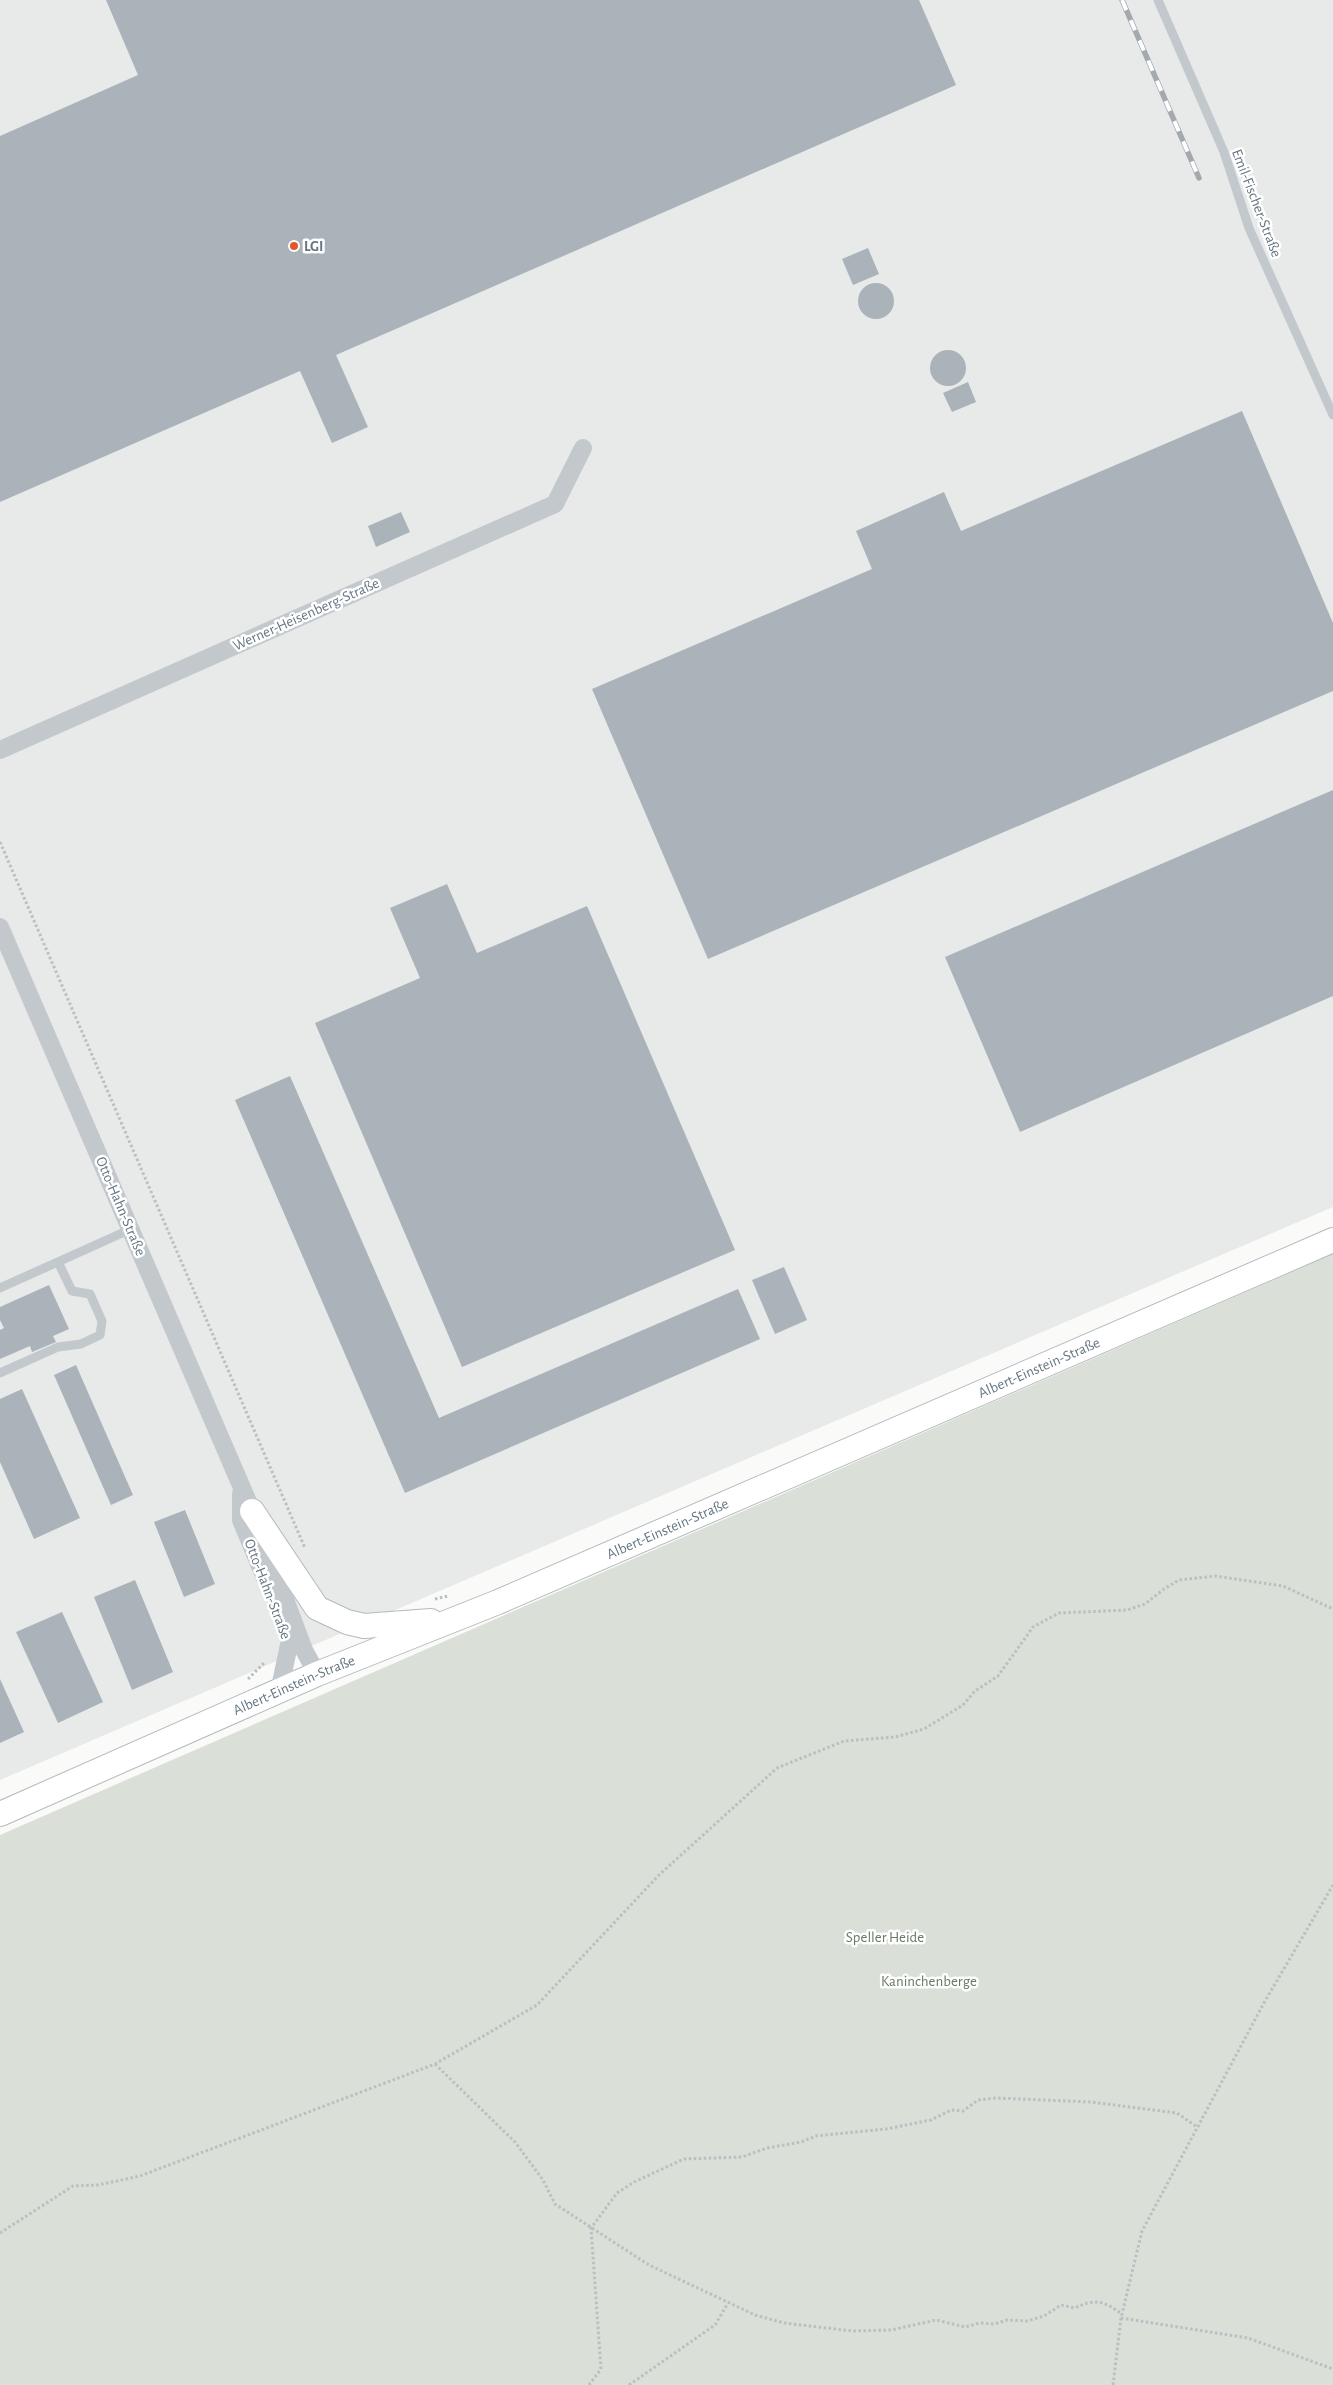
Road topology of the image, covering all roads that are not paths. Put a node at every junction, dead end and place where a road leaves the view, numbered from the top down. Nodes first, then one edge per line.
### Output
1 (1158, 0) edge
2 (1333, 414) edge
3 (583, 448) dead end
4 (0, 750) edge
5 (0, 927) edge
6 (131, 1229) junction
7 (1333, 1240) edge
8 (58, 1262) junction
9 (0, 1288) edge
10 (0, 1373) edge
11 (241, 1486) junction
12 (252, 1511) junction
13 (453, 1620) junction
14 (317, 1674) junction
15 (279, 1692) junction
16 (0, 1814) edge

1 - 2 lane, Emil-Fischer-Straße
3 - 4 street, Werner-Heisenberg-Straße
5 - 6 street, Otto-Hahn-Straße
6 - 8 lane
6 - 11 street, Otto-Hahn-Straße
7 - 13 main road, Albert-Einstein-Straße
8 - 9 lane
8 - 10 lane
11 - 12 street, Otto-Hahn-Straße
11 - 15 street, Otto-Hahn-Straße
12 - 13 main road
12 - 14 street, Otto-Hahn-Straße
13 - 14 main road, Albert-Einstein-Straße
14 - 15 main road, Albert-Einstein-Straße
15 - 16 main road, Albert-Einstein-Straße

